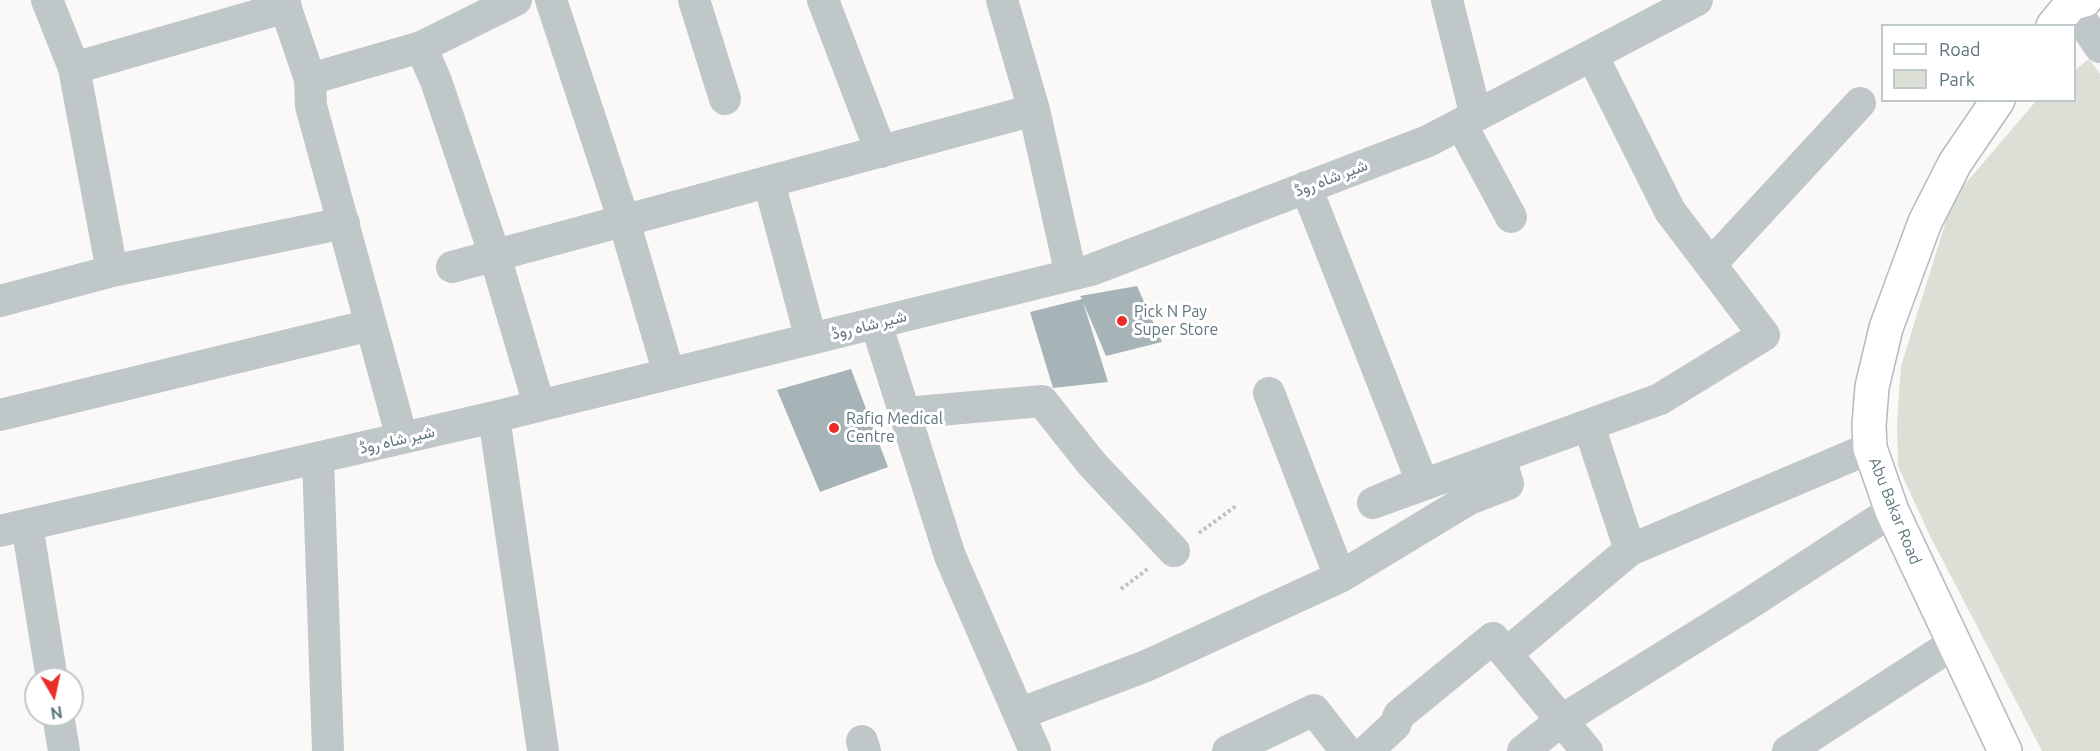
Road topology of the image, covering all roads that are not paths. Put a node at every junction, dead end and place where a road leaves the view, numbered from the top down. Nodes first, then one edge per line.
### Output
1 (47, 0) edge
2 (516, 0) edge
3 (551, 0) edge
4 (694, 0) edge
5 (823, 0) edge
6 (1002, 0) edge
7 (1447, 0) edge
8 (1697, 0) edge
9 (284, 4) edge
10 (2069, 7) edge
11 (421, 47) junction
12 (2100, 47) edge
13 (1592, 55) junction
14 (74, 68) junction
15 (310, 79) junction
16 (726, 99) dead end
17 (1997, 102) edge
18 (1860, 103) dead end
19 (1034, 110) junction
20 (1469, 120) junction
21 (880, 152) junction
22 (769, 182) junction
23 (1306, 188) junction
24 (1511, 217) dead end
25 (624, 221) junction
26 (344, 223) junction
27 (495, 256) junction
28 (1711, 264) junction
29 (452, 267) dead end
30 (112, 271) junction
31 (1071, 275) junction
32 (0, 301) edge
33 (876, 323) junction
34 (371, 325) junction
35 (811, 339) junction
36 (669, 374) junction
37 (1269, 393) dead end
38 (539, 405) junction
39 (905, 413) junction
40 (0, 415) edge
41 (494, 417) junction
42 (1589, 426) junction
43 (402, 438) junction
44 (1870, 447) junction
45 (1500, 458) junction
46 (318, 459) junction
47 (1892, 511) junction
48 (13, 528) edge
49 (1174, 550) dead end
50 (1630, 550) junction
51 (1340, 578) junction
52 (1953, 644) junction
53 (1506, 654) junction
54 (49, 667) edge
55 (1019, 714) junction
56 (1562, 720) junction
57 (60, 727) edge
58 (64, 751) edge
59 (328, 751) edge
60 (543, 751) edge
61 (1035, 751) edge
62 (1228, 751) edge
63 (1346, 751) edge
64 (1367, 751) edge
65 (1523, 751) edge
66 (1587, 751) edge
67 (1788, 751) edge
68 (2005, 751) edge

1 - 14 street
2 - 11 street
3 - 25 street
4 - 16 street
5 - 21 street
6 - 19 street
7 - 20 street
8 - 13 street, شیر شاہ روڈ
9 - 14 street
9 - 15 street
10 - 12 street
11 - 15 street
11 - 27 street
13 - 20 street, شیر شاہ روڈ
13 - 28 street
14 - 30 street
15 - 26 street
17 - 44 main road, Abu Bakar Road
18 - 28 street
19 - 21 street
19 - 31 street
20 - 23 street, شیر شاہ روڈ
20 - 24 street
21 - 22 street
22 - 25 street
22 - 35 street
23 - 31 street, شیر شاہ روڈ
23 - 45 street
25 - 27 street
25 - 36 street
26 - 30 street
26 - 34 street
27 - 29 street
27 - 38 street
28 - 42 street
30 - 32 street
31 - 33 street, شیر شاہ روڈ
33 - 35 street, شیر شاہ روڈ
33 - 39 street
34 - 40 street
34 - 43 street
35 - 36 street, شیر شاہ روڈ
36 - 38 street, شیر شاہ روڈ
37 - 51 street
38 - 41 street, شیر شاہ روڈ
39 - 49 street
39 - 55 street
41 - 43 street, شیر شاہ روڈ
41 - 60 street
42 - 45 street
42 - 50 street
43 - 46 street, شیر شاہ روڈ
44 - 47 main road, Abu Bakar Road
44 - 50 street
45 - 51 street
46 - 48 street, شیر شاہ روڈ
46 - 59 street
47 - 52 main road, Abu Bakar Road
47 - 56 street
48 - 54 street
50 - 53 street
51 - 55 street
52 - 67 street
52 - 68 main road, Abu Bakar Road
53 - 56 street
53 - 64 street
55 - 61 street
56 - 65 street
56 - 66 street
57 - 58 street
62 - 63 street

